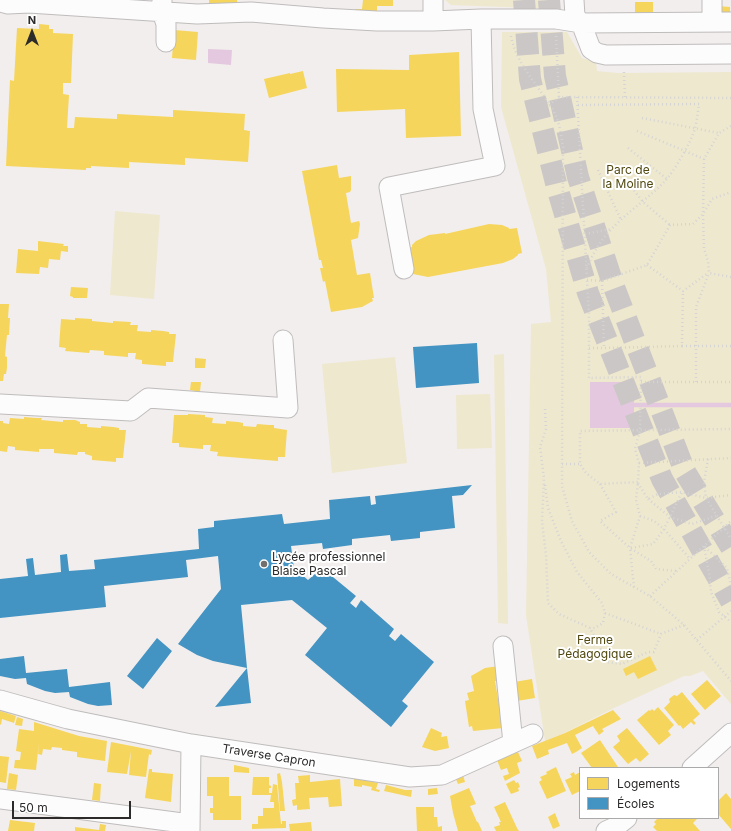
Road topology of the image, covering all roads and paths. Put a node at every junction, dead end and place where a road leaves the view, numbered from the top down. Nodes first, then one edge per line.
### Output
1 (433, 0) edge
2 (574, 0) edge
3 (712, 0) edge
4 (0, 2) edge
5 (162, 6) edge
6 (303, 8) edge
7 (481, 19) junction
8 (556, 19) junction
9 (433, 21) junction
10 (712, 22) junction
11 (731, 22) edge
12 (580, 23) junction
13 (510, 32) dead end
14 (166, 42) dead end
15 (731, 54) edge
16 (624, 55) junction
17 (559, 97) junction
18 (577, 97) junction
19 (625, 97) junction
20 (731, 98) edge
21 (549, 105) junction
22 (578, 105) junction
23 (642, 118) dead end
24 (731, 126) edge
25 (695, 129) junction
26 (637, 131) dead end
27 (719, 133) junction
28 (628, 148) dead end
29 (685, 150) junction
30 (704, 159) junction
31 (612, 162) dead end
32 (598, 170) dead end
33 (667, 180) junction
34 (731, 192) edge
35 (643, 202) junction
36 (703, 214) junction
37 (621, 220) junction
38 (670, 225) junction
39 (612, 229) junction
40 (585, 234) junction
41 (647, 265) junction
42 (586, 268) junction
43 (404, 269) dead end
44 (709, 273) junction
45 (731, 277) edge
46 (587, 280) junction
47 (602, 281) junction
48 (682, 291) junction
49 (283, 340) dead end
50 (682, 346) junction
51 (696, 346) junction
52 (731, 346) edge
53 (589, 348) junction
54 (604, 348) junction
55 (641, 382) junction
56 (696, 382) junction
57 (731, 382) edge
58 (0, 404) edge
59 (545, 409) dead end
60 (640, 430) junction
61 (731, 430) edge
62 (731, 458) edge
63 (708, 460) junction
64 (639, 463) junction
65 (562, 464) junction
66 (580, 464) junction
67 (544, 478) junction
68 (638, 482) junction
69 (600, 484) junction
70 (682, 492) junction
71 (731, 495) edge
72 (706, 498) junction
73 (648, 499) junction
74 (640, 516) junction
75 (716, 516) junction
76 (670, 517) junction
77 (731, 521) edge
78 (724, 528) junction
79 (664, 529) junction
80 (731, 540) edge
81 (704, 546) junction
82 (630, 548) junction
83 (690, 559) junction
84 (677, 572) junction
85 (731, 586) edge
86 (634, 587) junction
87 (650, 596) junction
88 (731, 611) edge
89 (605, 613) junction
90 (725, 616) junction
91 (731, 622) edge
92 (684, 625) junction
93 (590, 628) junction
94 (661, 634) junction
95 (697, 640) junction
96 (503, 646) dead end
97 (730, 677) edge
98 (731, 681) edge
99 (0, 700) edge
100 (731, 733) edge
101 (533, 734) dead end
102 (513, 743) junction
103 (191, 744) junction
104 (693, 767) edge
105 (0, 800) edge
106 (626, 819) edge
107 (190, 828) edge
108 (606, 831) edge

1 - 9 street
2 - 12 street
3 - 10 street
4 - 5 street
5 - 6 street
5 - 14 street
6 - 9 street
7 - 8 street
7 - 9 street
7 - 43 street
8 - 12 street
8 - 17 path
10 - 11 street
10 - 12 street
12 - 16 street
13 - 21 path
15 - 16 street
16 - 19 path
17 - 18 path
17 - 21 path
18 - 19 path
18 - 22 path
19 - 20 path
21 - 65 path
22 - 25 path
22 - 40 path
23 - 25 path
24 - 27 path
25 - 27 path
25 - 29 path
26 - 29 path
27 - 30 path
28 - 33 path
29 - 30 path
29 - 33 path
30 - 36 path
31 - 35 path
32 - 37 path
33 - 35 path
34 - 36 path
35 - 37 path
35 - 38 path
36 - 38 path
36 - 44 path
37 - 39 path
38 - 41 path
39 - 40 path
39 - 42 path
40 - 42 path
41 - 47 path
41 - 48 path
42 - 46 path
44 - 45 path
44 - 48 path
44 - 51 path
46 - 47 path
46 - 53 path
47 - 54 path
48 - 50 path
49 - 58 street
50 - 51 path
50 - 54 path
51 - 52 path
51 - 56 path
53 - 54 path
53 - 55 path
55 - 56 path
55 - 60 path
56 - 57 path
59 - 67 path
60 - 61 path
60 - 64 path
60 - 66 path
62 - 63 path
63 - 64 path
63 - 72 path
64 - 68 path
65 - 66 path
65 - 86 path
66 - 69 path
67 - 89 path
67 - 93 path
68 - 69 path
68 - 73 path
68 - 74 path
69 - 82 path
70 - 72 path
70 - 73 path
70 - 76 path
71 - 72 path
72 - 75 path
73 - 76 path
74 - 79 path
74 - 82 path
75 - 76 path
75 - 78 path
76 - 79 path
77 - 78 path
78 - 80 path
78 - 81 path
79 - 82 path
79 - 83 path
81 - 83 path
81 - 85 path
81 - 90 path
82 - 84 path
82 - 86 path
83 - 84 path
84 - 87 path
86 - 87 path
87 - 92 path
88 - 90 path
89 - 93 path
89 - 94 path
90 - 91 path
90 - 95 path
92 - 94 path
92 - 95 path
93 - 94 path
95 - 97 path
96 - 102 street
97 - 98 path
99 - 103 street, Traverse Capron
100 - 104 street
101 - 102 street, Traverse Capron
102 - 103 street, Traverse Capron
103 - 107 street
105 - 107 street
106 - 108 street

